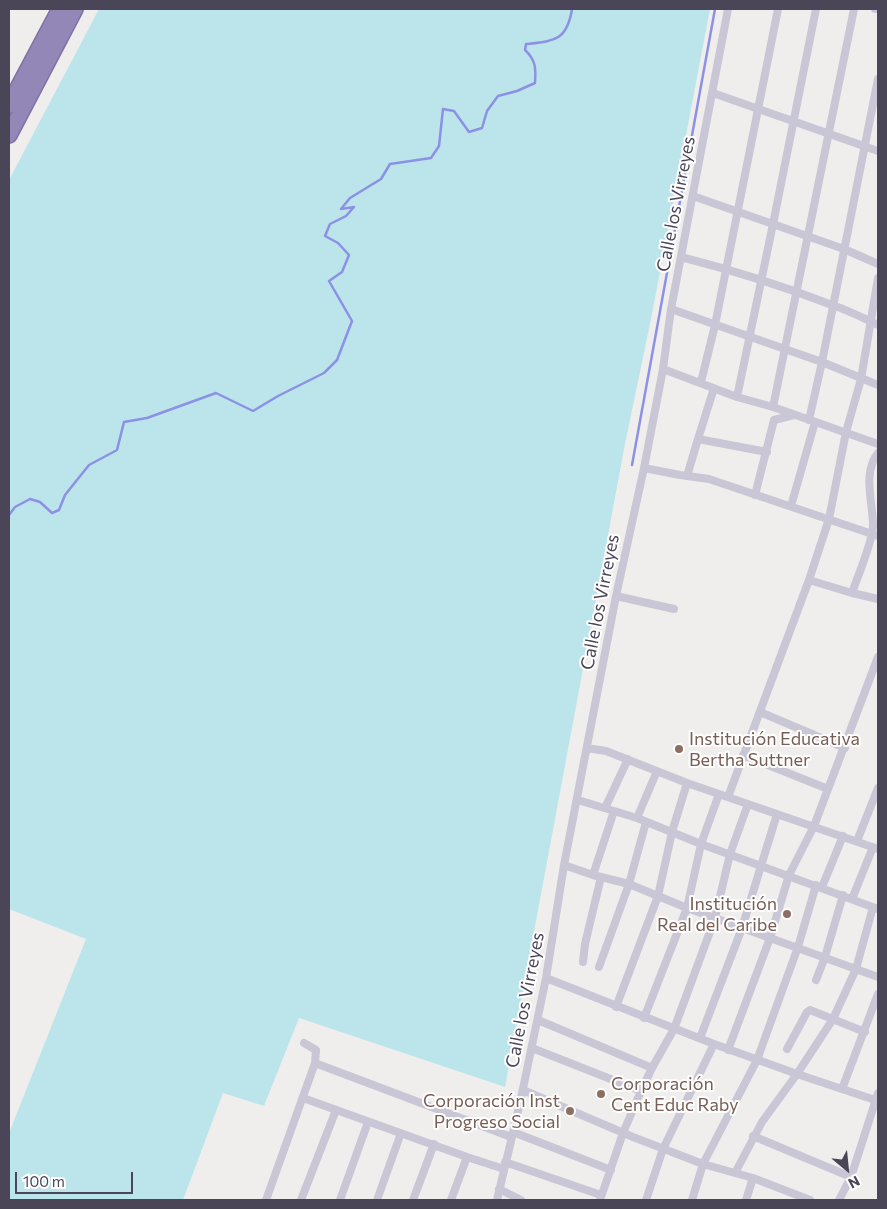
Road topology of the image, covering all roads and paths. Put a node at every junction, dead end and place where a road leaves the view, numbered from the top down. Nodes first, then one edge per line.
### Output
1 (60, 9) edge
2 (75, 9) edge
3 (728, 9) edge
4 (778, 9) edge
5 (816, 9) edge
6 (854, 9) edge
7 (878, 79) edge
8 (712, 93) junction
9 (9, 105) edge
10 (757, 109) junction
11 (794, 122) junction
12 (829, 134) junction
13 (9, 135) edge
14 (865, 146) junction
15 (878, 152) edge
16 (693, 196) junction
17 (737, 210) junction
18 (774, 224) junction
19 (808, 236) junction
20 (844, 249) junction
21 (681, 257) junction
22 (878, 264) edge
23 (726, 268) junction
24 (878, 278) edge
25 (760, 280) junction
26 (797, 292) junction
27 (834, 305) junction
28 (671, 309) junction
29 (870, 321) junction
30 (878, 325) edge
31 (715, 326) junction
32 (750, 337) junction
33 (786, 349) junction
34 (822, 362) junction
35 (663, 369) junction
36 (860, 378) junction
37 (702, 382) junction
38 (878, 385) edge
39 (714, 388) junction
40 (737, 397) junction
41 (774, 407) junction
42 (794, 415) junction
43 (774, 420) junction
44 (812, 421) junction
45 (846, 432) junction
46 (698, 439) junction
47 (878, 444) edge
48 (767, 452) junction
49 (878, 453) edge
50 (875, 461) edge
51 (644, 468) junction
52 (688, 476) junction
53 (755, 495) junction
54 (792, 506) junction
55 (829, 519) junction
56 (875, 535) edge
57 (809, 580) junction
58 (852, 593) junction
59 (616, 596) junction
60 (878, 599) edge
61 (674, 609) dead end
62 (878, 657) edge
63 (760, 712) junction
64 (587, 748) junction
65 (845, 748) junction
66 (743, 755) junction
67 (628, 759) junction
68 (657, 770) junction
69 (687, 783) junction
70 (878, 788) edge
71 (828, 789) junction
72 (719, 794) junction
73 (728, 797) junction
74 (876, 799) edge
75 (578, 800) junction
76 (748, 804) junction
77 (604, 808) junction
78 (614, 811) junction
79 (777, 814) junction
80 (637, 818) junction
81 (646, 822) junction
82 (814, 826) junction
83 (672, 832) junction
84 (843, 836) junction
85 (858, 841) junction
86 (701, 844) junction
87 (876, 848) edge
88 (730, 854) junction
89 (564, 865) junction
90 (760, 865) junction
91 (593, 875) junction
92 (789, 875) junction
93 (601, 877) junction
94 (629, 884) junction
95 (819, 886) junction
96 (843, 895) junction
97 (658, 896) junction
98 (852, 899) junction
99 (687, 908) junction
100 (876, 908) edge
101 (715, 918) junction
102 (742, 928) junction
103 (770, 938) junction
104 (798, 948) junction
105 (825, 957) junction
106 (583, 962) dead end
107 (599, 967) dead end
108 (856, 969) junction
109 (878, 977) edge
110 (546, 978) junction
111 (816, 980) dead end
112 (878, 994) edge
113 (616, 1007) junction
114 (644, 1018) junction
115 (833, 1019) junction
116 (538, 1020) junction
117 (674, 1029) junction
118 (865, 1032) junction
119 (700, 1038) junction
120 (304, 1043) dead end
121 (714, 1044) junction
122 (532, 1048) junction
123 (728, 1050) junction
124 (787, 1050) dead end
125 (757, 1060) junction
126 (315, 1063) junction
127 (652, 1068) junction
128 (797, 1074) junction
129 (842, 1089) junction
130 (523, 1090) junction
131 (641, 1091) junction
132 (303, 1098) junction
133 (877, 1098) edge
134 (336, 1110) junction
135 (368, 1122) junction
136 (401, 1133) junction
137 (623, 1133) junction
138 (512, 1135) junction
139 (753, 1136) junction
140 (434, 1144) junction
141 (663, 1149) junction
142 (466, 1157) junction
143 (703, 1164) junction
144 (504, 1165) junction
145 (611, 1170) junction
146 (735, 1172) junction
147 (851, 1177) junction
148 (753, 1178) junction
149 (499, 1189) junction
150 (600, 1198) edge
151 (266, 1200) edge
152 (301, 1200) edge
153 (340, 1200) edge
154 (377, 1200) edge
155 (414, 1200) edge
156 (451, 1200) edge
157 (497, 1200) edge
158 (520, 1200) edge
159 (646, 1200) edge
160 (692, 1200) edge
161 (746, 1200) edge
162 (810, 1200) edge
163 (839, 1200) edge

1 - 9 highway
2 - 13 highway
3 - 8 street, Calle los Virreyes
4 - 10 street
5 - 11 street
6 - 12 street
7 - 14 street
8 - 10 street
8 - 16 street, Calle los Virreyes
10 - 11 street
10 - 17 street
11 - 12 street
11 - 18 street
12 - 14 street
12 - 19 street
14 - 15 street
14 - 20 street
16 - 17 street
16 - 21 street, Calle los Virreyes
17 - 18 street
17 - 23 street
18 - 19 street
18 - 25 street
19 - 20 street
19 - 26 street
20 - 22 street
20 - 27 street
21 - 23 street
21 - 28 street, Calle los Virreyes
23 - 25 street
23 - 31 street
24 - 29 street
25 - 26 street
25 - 32 street
26 - 27 street
26 - 33 street
27 - 29 street
27 - 34 street
28 - 31 street
28 - 35 street, Calle los Virreyes
29 - 30 street
29 - 36 street
31 - 32 street
31 - 37 street
32 - 33 street
32 - 40 street
33 - 34 street
33 - 41 street
34 - 36 street
34 - 44 street
35 - 37 street
35 - 51 street, Calle los Virreyes
36 - 38 street
36 - 45 street
37 - 39 street
39 - 40 street
39 - 46 street
40 - 41 street
41 - 42 street
41 - 43 street
42 - 43 street
42 - 44 street
43 - 48 street
44 - 45 street
44 - 54 street
45 - 47 street
45 - 55 street
46 - 48 street
46 - 52 street
48 - 53 street
49 - 50 street
50 - 56 street
51 - 52 street
51 - 59 street, Calle los Virreyes
52 - 53 street
53 - 54 street
54 - 55 street
55 - 56 street
55 - 57 street
56 - 58 street
57 - 58 street
57 - 63 street
58 - 60 street
59 - 61 street
59 - 64 street, Calle los Virreyes
62 - 65 street
63 - 65 street
63 - 66 street
64 - 67 street
64 - 75 street, Calle los Virreyes
65 - 71 street
66 - 71 street
66 - 73 street
67 - 68 street
67 - 77 street
68 - 69 street
68 - 80 street
69 - 72 street
69 - 83 street
70 - 74 street
71 - 82 street
72 - 73 street
72 - 86 street
73 - 76 street
74 - 85 street
75 - 77 street
75 - 89 street, Calle los Virreyes
76 - 79 street
76 - 88 street
77 - 78 street
78 - 80 street
78 - 91 street
79 - 82 street
79 - 90 street
80 - 81 street
81 - 83 street
81 - 94 street
82 - 84 street
82 - 92 street
83 - 86 street
83 - 97 street
84 - 85 street
84 - 95 street
85 - 87 street
86 - 88 street
86 - 99 street
87 - 98 street
88 - 90 street
88 - 101 street
89 - 91 street
89 - 110 street, Calle los Virreyes
90 - 92 street
90 - 102 street
91 - 93 street
92 - 95 street
92 - 103 street
93 - 94 street
93 - 106 street
94 - 97 street
94 - 107 street
95 - 96 street
95 - 104 street
96 - 98 street
96 - 105 street
97 - 99 street
97 - 113 street
98 - 100 street
99 - 101 street
99 - 114 street
100 - 108 street
101 - 102 street
101 - 117 street
102 - 103 street
102 - 119 street
103 - 104 street
103 - 123 street
104 - 105 street
104 - 125 street
105 - 108 street
105 - 111 street
108 - 109 street
108 - 115 street
110 - 113 street
110 - 116 street, Calle los Virreyes
112 - 118 street
113 - 114 street
114 - 117 street
115 - 118 street
115 - 124 street
115 - 128 street
116 - 122 street, Calle los Virreyes
116 - 127 street
117 - 119 street
117 - 127 street
118 - 129 street
119 - 121 street
120 - 126 street
121 - 123 street
121 - 141 street
122 - 130 street, Calle los Virreyes
122 - 131 street
123 - 125 street
125 - 128 street
125 - 143 street
126 - 132 street
126 - 138 street
127 - 131 street
128 - 129 street
128 - 139 street
129 - 133 street
130 - 137 street
130 - 138 street, Calle los Virreyes
131 - 137 street
132 - 134 street
132 - 151 street
133 - 147 street
134 - 135 street
134 - 152 street
135 - 136 street
135 - 153 street
136 - 140 street
136 - 154 street
137 - 141 street
137 - 145 street
138 - 144 street, Calle los Virreyes
138 - 145 street
139 - 146 street
139 - 147 street
140 - 142 street
140 - 155 street
141 - 143 street
141 - 159 street
142 - 144 street
142 - 156 street
143 - 146 street
143 - 160 street
144 - 149 street, Calle los Virreyes
144 - 150 street
145 - 150 street
146 - 148 street
147 - 163 street
148 - 161 street
148 - 162 street
149 - 157 street, Calle los Virreyes
149 - 158 street

